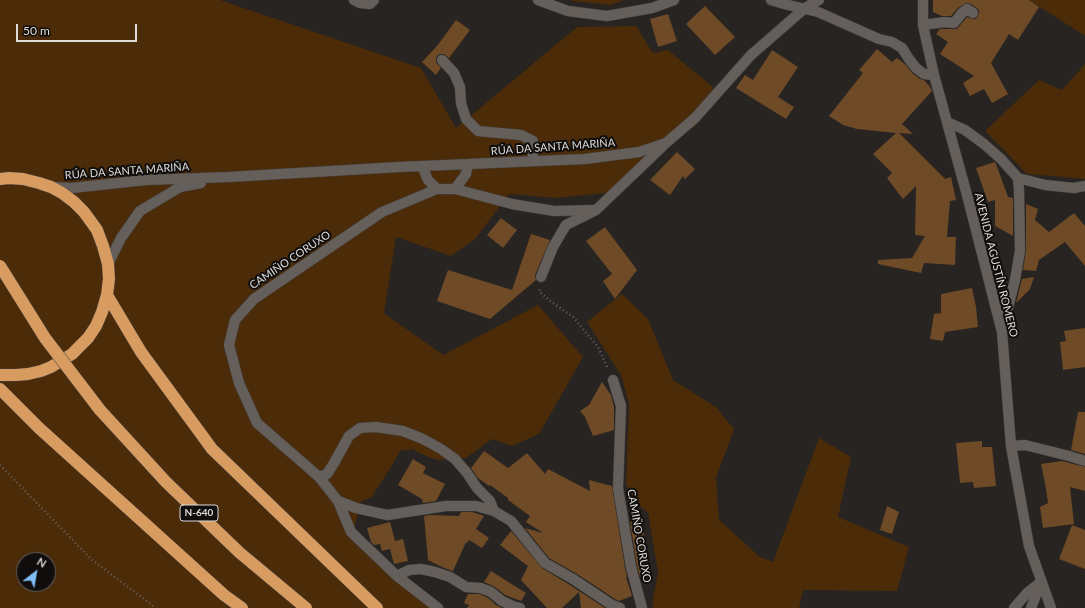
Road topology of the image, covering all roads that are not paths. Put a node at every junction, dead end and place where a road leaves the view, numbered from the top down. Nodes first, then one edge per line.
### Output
1 (354, 0) edge
2 (374, 0) edge
3 (538, 0) edge
4 (674, 0) edge
5 (771, 0) edge
6 (819, 0) edge
7 (923, 0) edge
8 (805, 8) junction
9 (973, 13) dead end
10 (923, 25) junction
11 (442, 60) dead end
12 (934, 75) junction
13 (947, 122) junction
14 (666, 143) junction
15 (533, 161) junction
16 (468, 164) junction
17 (422, 166) junction
18 (229, 177) junction
19 (1018, 178) junction
20 (0, 179) edge
21 (1085, 186) edge
22 (51, 187) junction
23 (456, 189) junction
24 (438, 190) junction
25 (596, 210) junction
26 (108, 264) junction
27 (0, 266) edge
28 (541, 278) road end
29 (107, 295) junction
30 (1002, 332) junction
31 (0, 375) edge
32 (613, 380) road end
33 (0, 389) edge
34 (1011, 446) junction
35 (1085, 461) edge
36 (319, 477) junction
37 (338, 501) junction
38 (494, 511) junction
39 (397, 576) junction
40 (1041, 582) junction
41 (242, 608) edge
42 (306, 608) edge
43 (377, 608) edge
44 (438, 608) edge
45 (520, 608) edge
46 (620, 608) edge
47 (642, 608) edge
48 (1014, 608) edge
49 (1032, 608) edge
50 (1051, 608) edge

1 - 2 street
3 - 4 street
5 - 8 street
6 - 8 street, RÚA DA SANTA MARIÑA
7 - 10 street, AVENIDA AGUSTÍN ROMERO
8 - 12 street
8 - 14 street, RÚA DA SANTA MARIÑA
9 - 10 street
10 - 12 street, AVENIDA AGUSTÍN ROMERO
11 - 15 street
12 - 13 street, AVENIDA AGUSTÍN ROMERO
13 - 19 street
13 - 30 street, AVENIDA AGUSTÍN ROMERO
14 - 15 street, RÚA DA SANTA MARIÑA
14 - 25 street
15 - 16 street, RÚA DA SANTA MARIÑA
16 - 17 street, RÚA DA SANTA MARIÑA
16 - 23 street
17 - 18 street, RÚA DA SANTA MARIÑA
17 - 24 street
18 - 22 street, RÚA DA SANTA MARIÑA
18 - 26 street, RÚA DA SANTA MARIÑA
19 - 21 street
19 - 30 street
20 - 22 highway
22 - 26 highway
23 - 24 street, CAMIÑO CORUXO
23 - 25 street, CAMIÑO CORUXO
24 - 36 street, CAMIÑO CORUXO
25 - 28 street
26 - 29 highway
27 - 42 highway, N-640, bridge
29 - 31 highway
29 - 43 highway
30 - 34 street, AVENIDA AGUSTÍN ROMERO
32 - 47 street, CAMIÑO CORUXO
33 - 41 highway
34 - 35 street
34 - 40 street, AVENIDA AGUSTÍN ROMERO
36 - 37 street, CAMIÑO CORUXO
36 - 38 street
37 - 38 street
37 - 39 street, CAMIÑO CORUXO
38 - 46 street
39 - 44 street, CAMIÑO CORUXO
39 - 45 street
40 - 48 street
40 - 49 street
40 - 50 street, AVENIDA AGUSTÍN ROMERO

